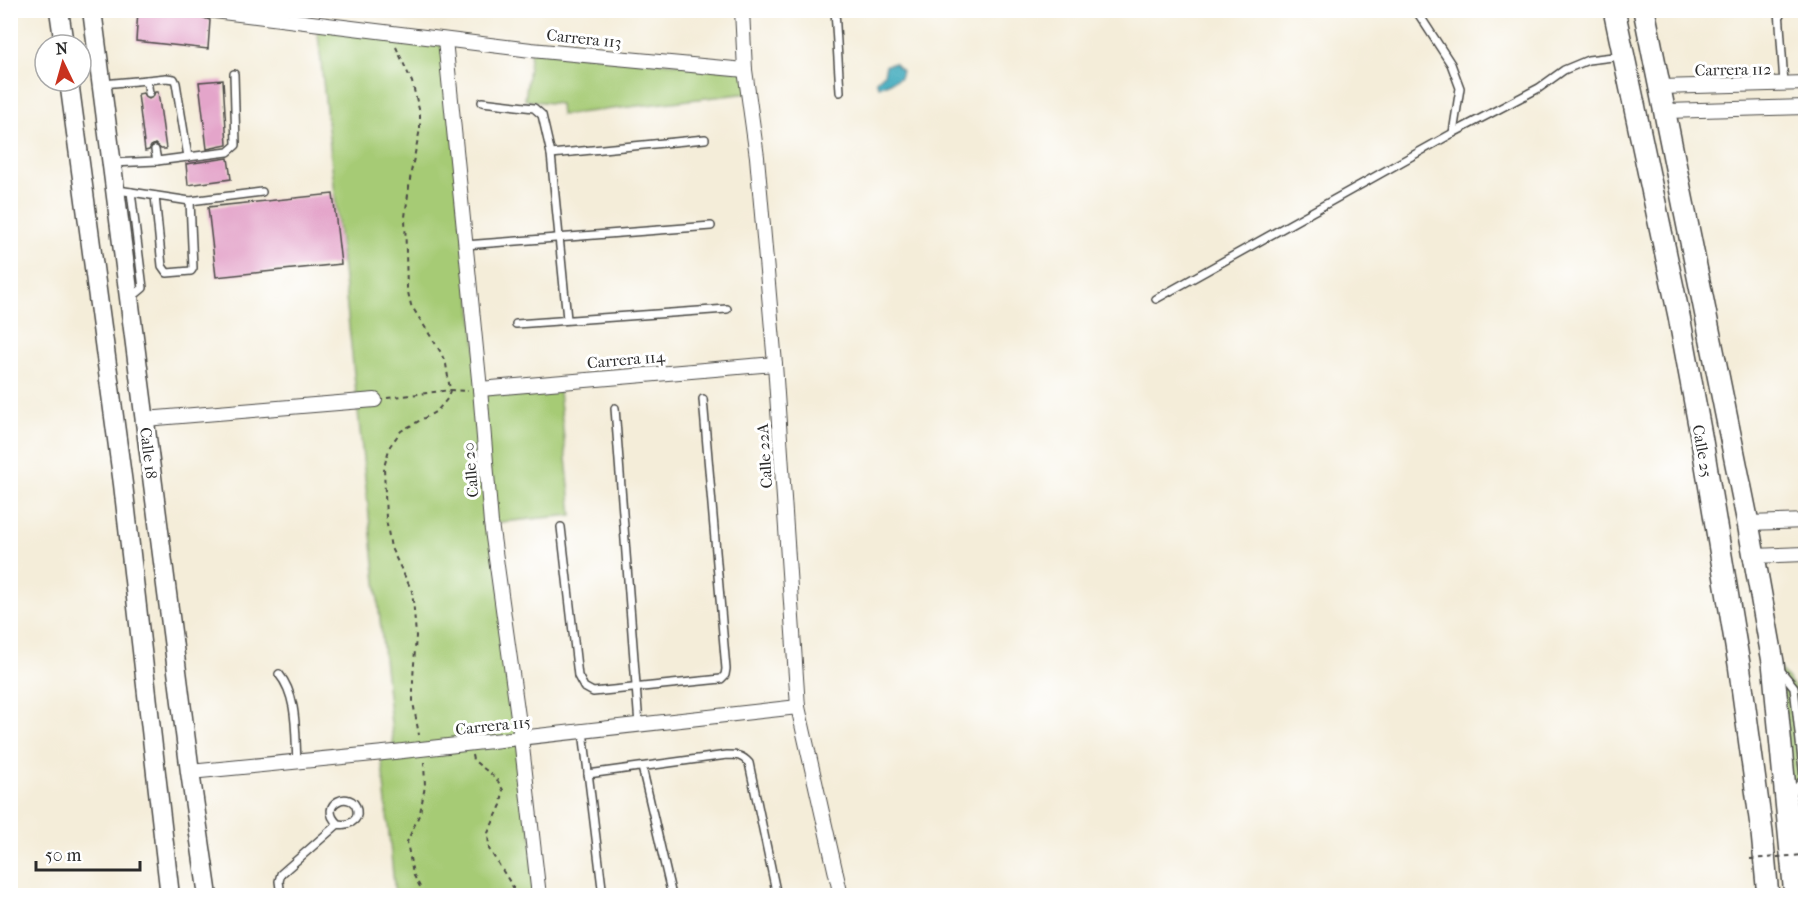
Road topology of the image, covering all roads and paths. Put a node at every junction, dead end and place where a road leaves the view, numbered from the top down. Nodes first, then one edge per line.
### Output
1 (59, 10) edge
2 (92, 10) edge
3 (206, 10) edge
4 (742, 10) edge
5 (834, 10) edge
6 (1416, 10) edge
7 (1614, 10) edge
8 (1644, 10) edge
9 (1779, 10) edge
10 (62, 33) edge
11 (390, 33) junction
12 (445, 40) junction
13 (1623, 56) junction
14 (745, 70) junction
15 (234, 74) dead end
16 (147, 80) junction
17 (102, 84) junction
18 (1784, 84) junction
19 (1806, 84) edge
20 (1660, 87) junction
21 (840, 92) dead end
22 (71, 93) edge
23 (149, 93) dead end
24 (482, 102) dead end
25 (1806, 107) edge
26 (1666, 111) junction
27 (1453, 133) junction
28 (705, 139) dead end
29 (156, 150) dead end
30 (551, 154) junction
31 (188, 158) junction
32 (157, 161) junction
33 (112, 163) junction
34 (123, 191) junction
35 (262, 192) dead end
36 (155, 196) junction
37 (190, 201) junction
38 (711, 226) dead end
39 (558, 237) junction
40 (464, 245) junction
41 (1156, 299) dead end
42 (727, 309) dead end
43 (567, 319) junction
44 (516, 324) dead end
45 (775, 364) junction
46 (480, 389) junction
47 (450, 390) junction
48 (703, 399) dead end
49 (375, 400) joint
50 (615, 408) dead end
51 (145, 419) junction
52 (1806, 521) edge
53 (1748, 523) junction
54 (561, 527) dead end
55 (1806, 554) edge
56 (1754, 556) junction
57 (279, 674) dead end
58 (636, 688) junction
59 (798, 707) junction
60 (639, 725) junction
61 (583, 731) junction
62 (521, 738) junction
63 (471, 744) junction
64 (422, 749) junction
65 (297, 761) junction
66 (642, 767) junction
67 (190, 772) junction
68 (588, 774) junction
69 (338, 824) dead end
70 (1804, 855) dead end
71 (1750, 859) dead end
72 (1798, 893) edge
73 (170, 896) edge
74 (208, 896) edge
75 (281, 896) edge
76 (425, 896) edge
77 (513, 896) edge
78 (539, 896) edge
79 (603, 896) edge
80 (672, 896) edge
81 (777, 896) edge
82 (841, 896) edge
83 (1768, 896) edge

1 - 10 main road
2 - 17 main road, Calle 18
3 - 11 street, Carrera 113
4 - 14 street, Calle 22A
5 - 21 lane
6 - 27 lane
7 - 13 highway, Calle 25
8 - 20 highway, Calle 25
9 - 18 lane
11 - 12 street, Carrera 113
11 - 47 path
12 - 14 street, Carrera 113
12 - 40 street, Calle 20
13 - 27 lane
13 - 83 highway, Calle 25
14 - 45 street, Calle 22A
15 - 31 lane
16 - 17 lane
16 - 23 lane
16 - 31 lane
17 - 33 main road, Calle 18
18 - 19 street, Carrera 112
18 - 20 street, Carrera 112
20 - 26 highway, Calle 25
22 - 73 main road, Calle 18
24 - 30 lane
25 - 26 street
26 - 53 highway, Calle 25
27 - 41 lane
28 - 30 lane
29 - 32 lane
30 - 39 lane
31 - 32 lane
32 - 33 lane
33 - 34 main road, Calle 18
34 - 36 lane
34 - 51 main road, Calle 18
35 - 37 lane
36 - 37 lane
36 - 37 lane
38 - 39 lane
39 - 40 lane
39 - 43 lane
40 - 46 street, Calle 20
42 - 43 lane
43 - 44 lane
45 - 46 street, Carrera 114
45 - 59 street, Calle 22A
46 - 47 path
46 - 62 street, Calle 20
47 - 49 path
47 - 64 path
48 - 58 lane
49 - 51 street
50 - 58 lane
51 - 67 main road, Calle 18
52 - 53 street
53 - 56 highway, Calle 25
54 - 58 lane
55 - 56 street
56 - 72 highway, Calle 25
57 - 65 lane
58 - 60 lane
59 - 60 street, Carrera 115
59 - 82 street, Calle 22A
60 - 61 street, Carrera 115
61 - 62 street, Carrera 115
61 - 68 lane
62 - 63 street, Carrera 115
62 - 78 street, Calle 20
63 - 64 street, Carrera 115
63 - 77 path
64 - 65 street, Carrera 115
64 - 76 path
65 - 67 street, Carrera 115
66 - 68 lane
66 - 80 lane
66 - 81 lane
67 - 74 main road, Calle 18
68 - 79 lane
69 - 75 lane
70 - 71 path, bridge

